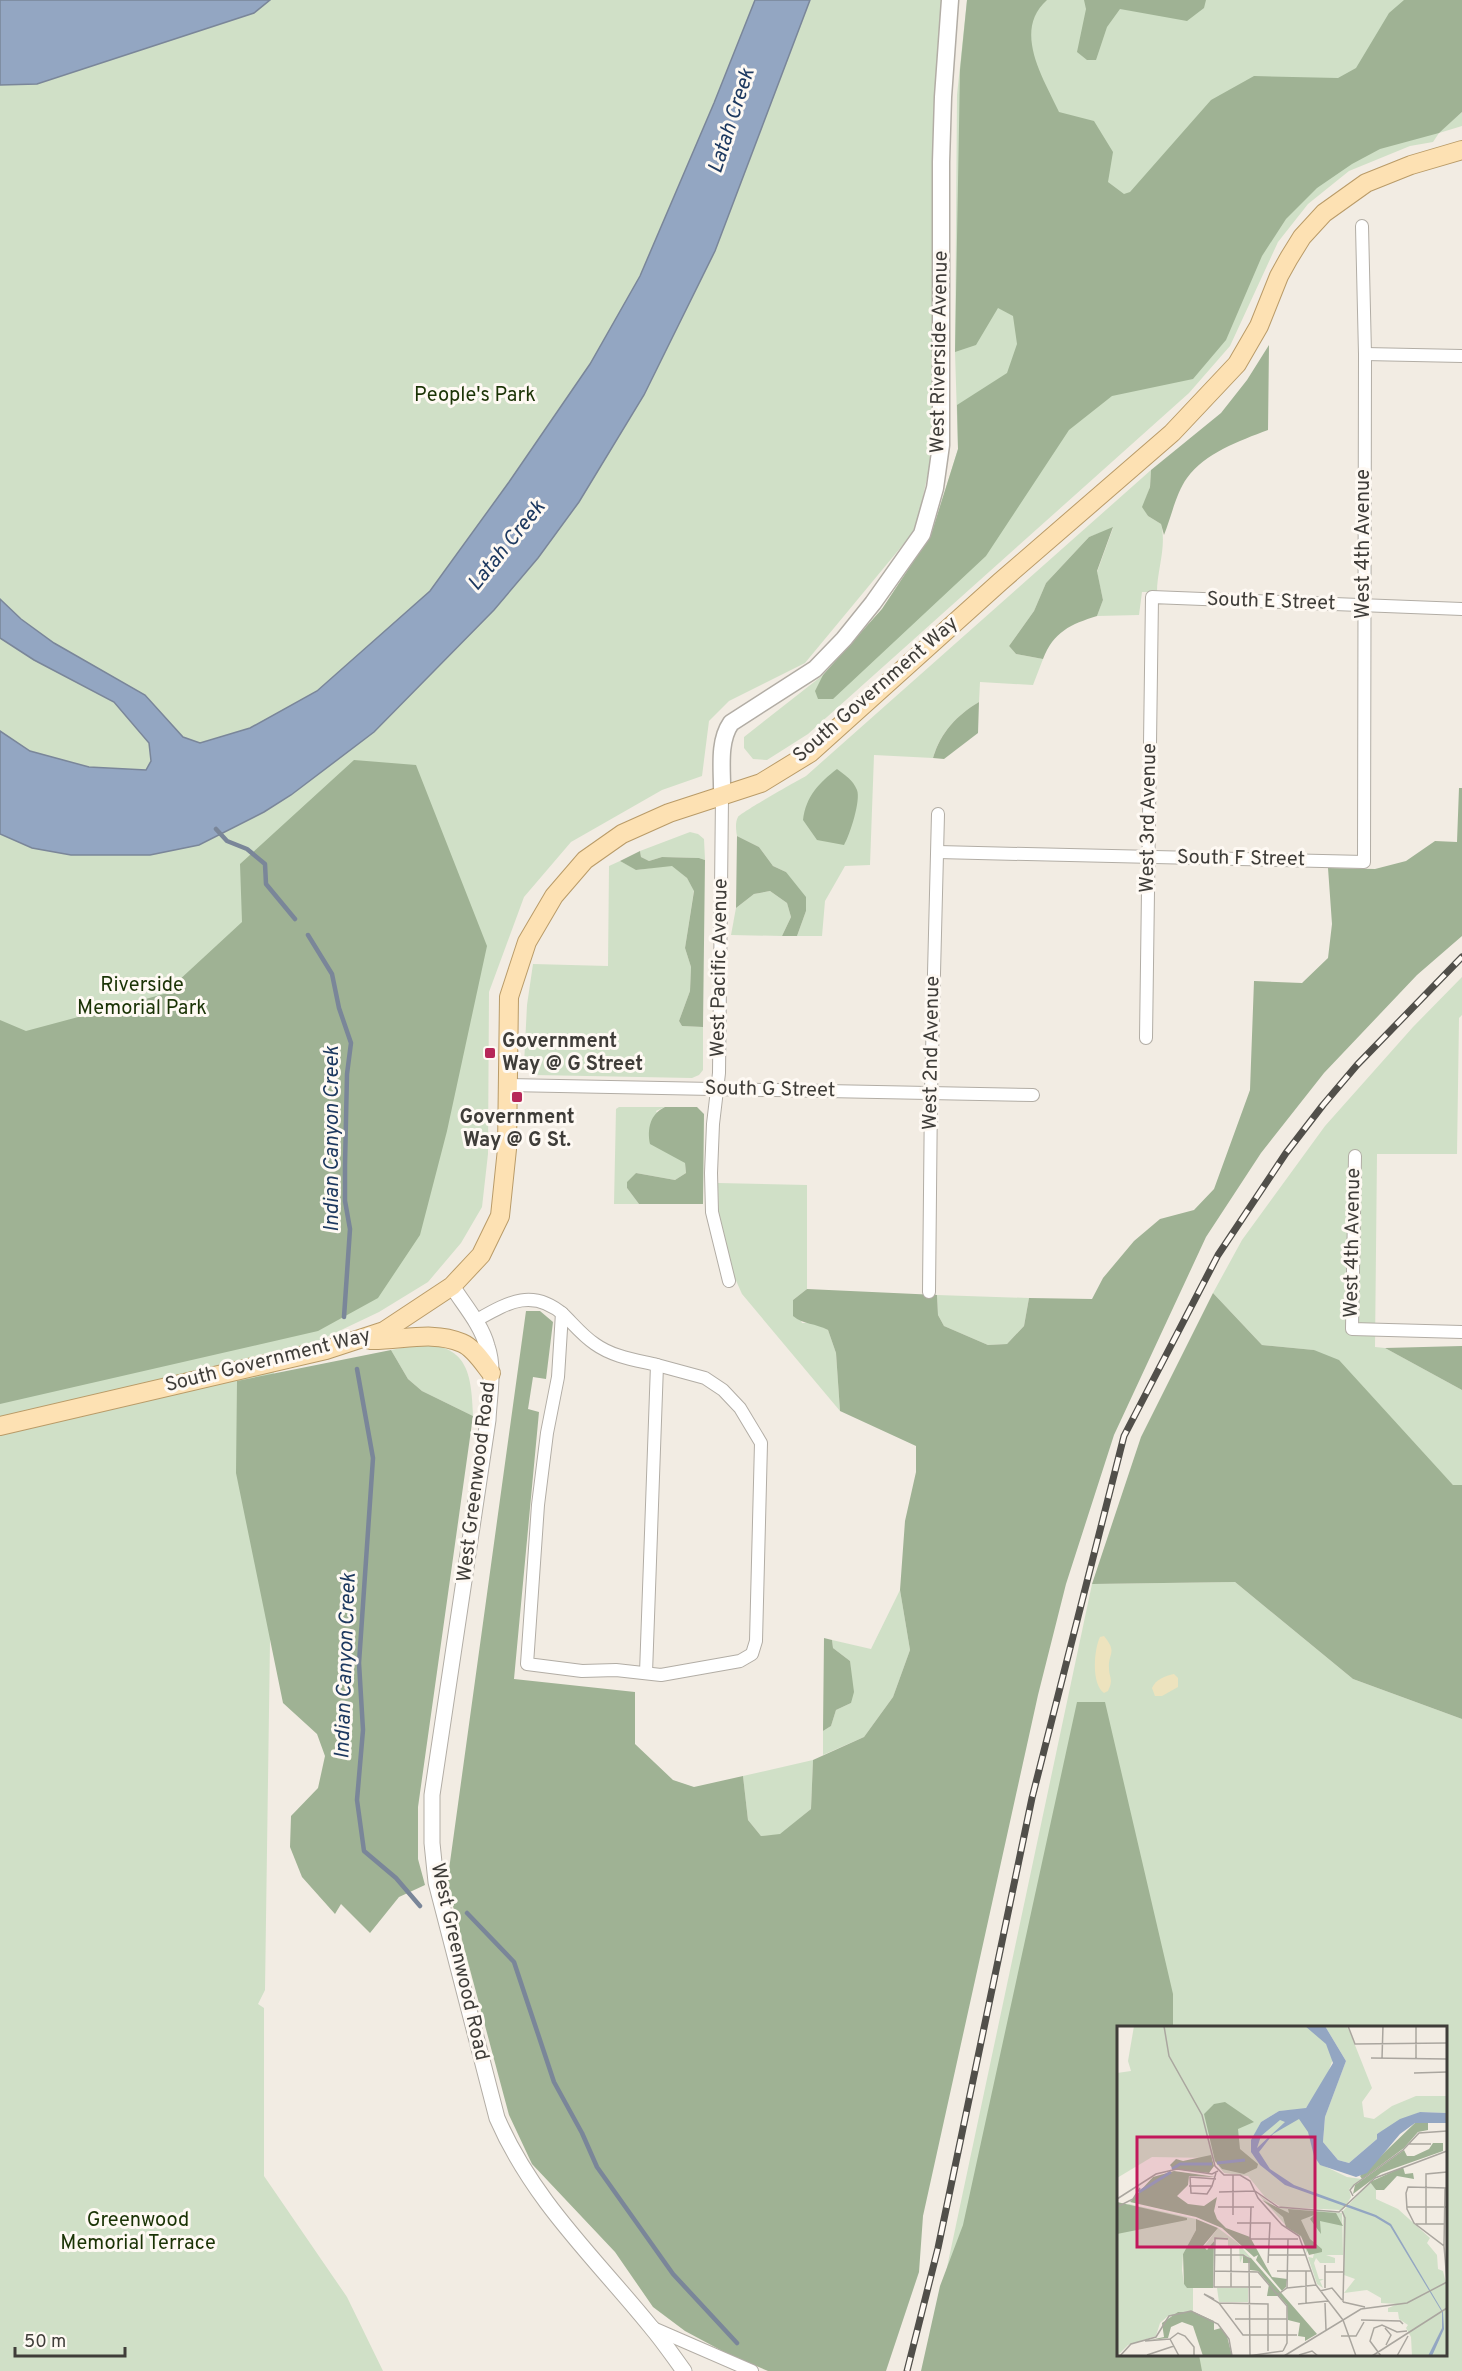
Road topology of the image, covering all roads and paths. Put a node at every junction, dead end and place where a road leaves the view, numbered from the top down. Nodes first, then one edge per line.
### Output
1 (950, 0) edge
2 (1462, 150) edge
3 (1362, 226) dead end
4 (1365, 354) junction
5 (1462, 356) edge
6 (1152, 597) joint
7 (1364, 605) junction
8 (1462, 609) edge
9 (722, 797) junction
10 (938, 814) dead end
11 (938, 852) junction
12 (1148, 857) junction
13 (1364, 862) joint
14 (1146, 1038) dead end
15 (507, 1085) junction
16 (717, 1089) junction
17 (931, 1093) junction
18 (1033, 1095) dead end
19 (1355, 1156) dead end
20 (729, 1281) dead end
21 (452, 1286) junction
22 (930, 1292) dead end
23 (562, 1313) junction
24 (475, 1321) junction
25 (1462, 1332) edge
26 (356, 1340) junction
27 (657, 1365) junction
28 (491, 1372) junction
29 (0, 1426) edge
30 (646, 1673) junction
31 (652, 2328) junction
32 (684, 2371) edge
33 (752, 2371) edge

1 - 9 main road, West Riverside Avenue
2 - 9 main road, South Government Way
3 - 4 street, West 4th Avenue
4 - 5 street
4 - 7 street, West 4th Avenue
6 - 7 street, South E Street
6 - 12 street, West 3rd Avenue
7 - 8 street, South E Street
7 - 13 street, West 4th Avenue
9 - 15 main road, South Government Way
9 - 16 street, West Pacific Avenue
10 - 11 street, West 2nd Avenue
11 - 12 street, South F Street
11 - 17 street, West 2nd Avenue
12 - 13 street, South F Street
12 - 14 street, West 3rd Avenue
15 - 16 street, South G Street
15 - 21 main road, South Government Way
16 - 17 street, South G Street
16 - 20 street, West Pacific Avenue
17 - 18 street, South G Street
17 - 22 street, West 2nd Avenue
19 - 25 street, West 4th Avenue
21 - 24 street, West Greenwood Road
21 - 26 main road, South Government Way
23 - 24 street
23 - 27 street
23 - 30 street
24 - 28 street, West Greenwood Road
26 - 28 main road
26 - 29 main road, South Government Way
27 - 30 street
27 - 30 street
28 - 31 street, West Greenwood Road
31 - 32 street, West Greenwood Road
31 - 33 street

